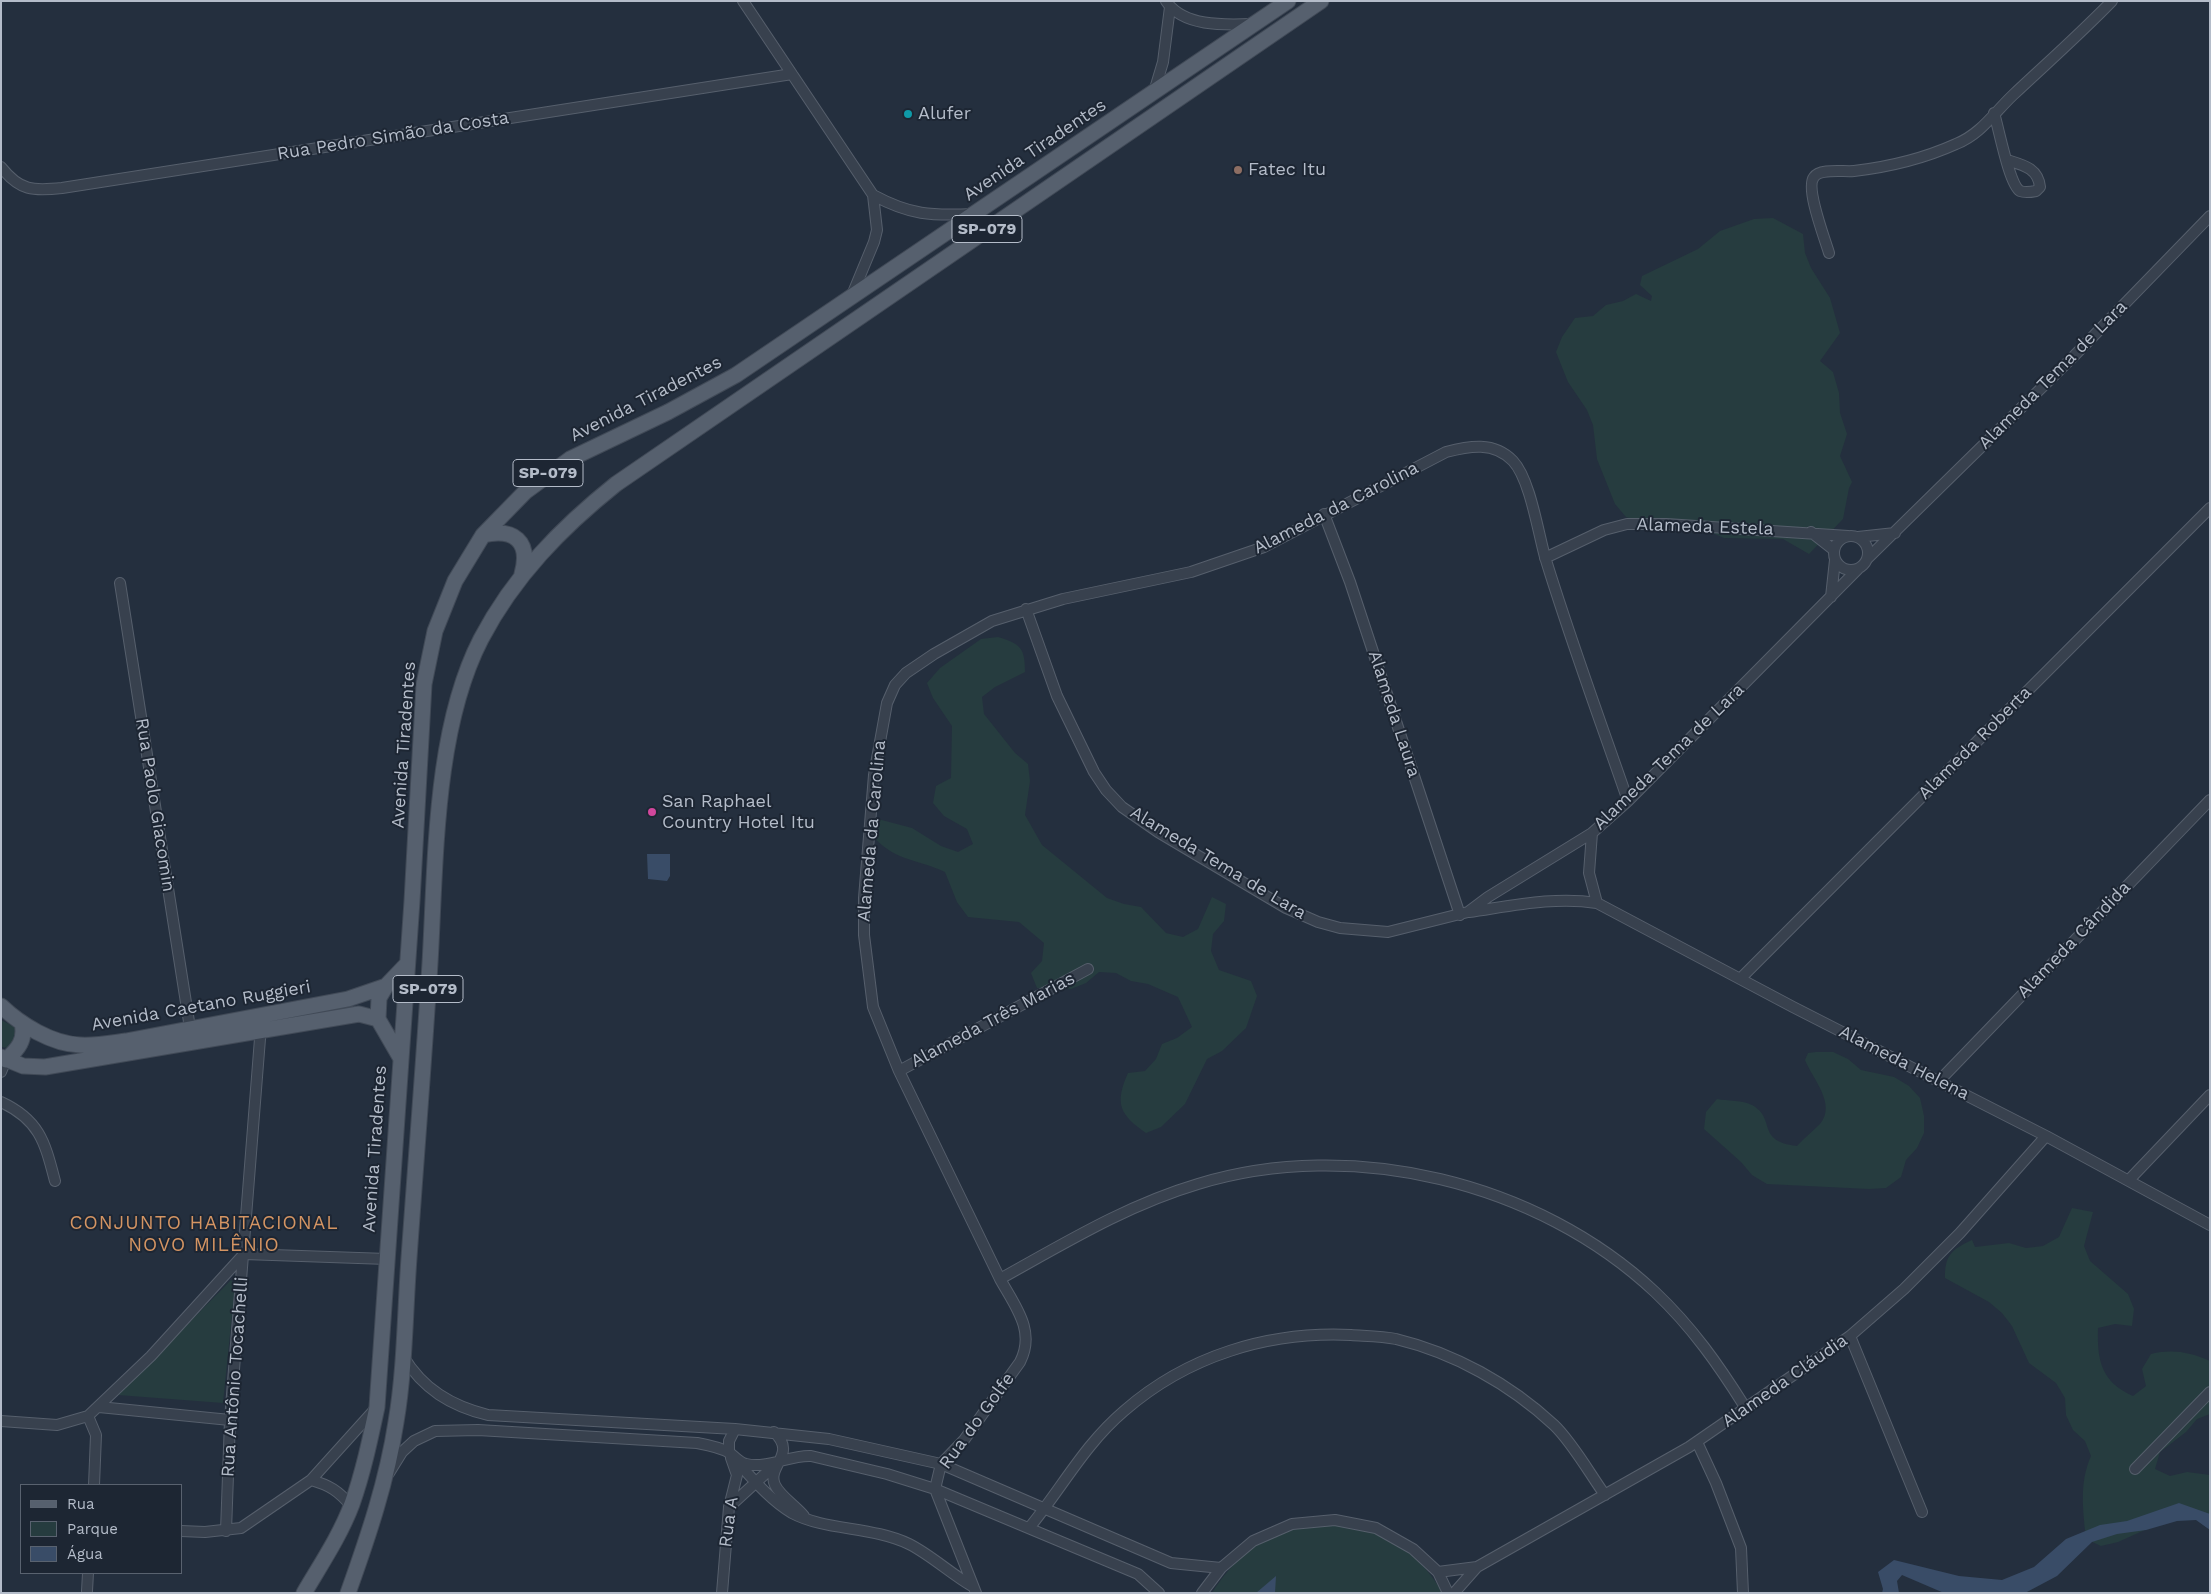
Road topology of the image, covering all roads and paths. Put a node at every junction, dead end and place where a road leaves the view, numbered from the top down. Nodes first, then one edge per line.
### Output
1 (743, 1) edge
2 (1288, 1) edge
3 (1321, 1) edge
4 (2112, 1) edge
5 (1168, 4) edge
6 (1272, 8) edge
7 (1256, 24) junction
8 (792, 74) junction
9 (1154, 93) junction
10 (1994, 113) junction
11 (2007, 160) dead end
12 (1, 167) edge
13 (873, 194) junction
14 (974, 214) junction
15 (2210, 216) edge
16 (1829, 253) dead end
17 (850, 298) junction
18 (2210, 508) edge
19 (1324, 514) junction
20 (1811, 532) junction
21 (1895, 533) junction
22 (483, 535) junction
23 (1853, 536) junction
24 (1834, 555) junction
25 (1545, 558) junction
26 (1867, 559) junction
27 (1858, 569) junction
28 (521, 575) junction
29 (120, 583) dead end
30 (1831, 597) junction
31 (1026, 610) junction
32 (2210, 800) edge
33 (1628, 801) junction
34 (1592, 833) junction
35 (1597, 903) junction
36 (1464, 914) junction
37 (407, 964) junction
38 (1088, 969) dead end
39 (1741, 978) junction
40 (386, 986) junction
41 (1, 1006) edge
42 (261, 1015) junction
43 (378, 1019) junction
44 (22, 1023) junction
45 (190, 1028) junction
46 (260, 1031) junction
47 (400, 1057) junction
48 (3, 1063) edge
49 (899, 1070) junction
50 (1939, 1081) junction
51 (2210, 1095) edge
52 (1, 1102) edge
53 (2046, 1136) junction
54 (2129, 1180) junction
55 (55, 1181) dead end
56 (2210, 1225) edge
57 (244, 1254) junction
58 (387, 1259) junction
59 (1000, 1279) junction
60 (1850, 1336) junction
61 (402, 1355) junction
62 (2210, 1392) edge
63 (1746, 1406) junction
64 (99, 1407) junction
65 (377, 1407) junction
66 (479, 1413) junction
67 (88, 1416) junction
68 (230, 1420) junction
69 (1, 1421) edge
70 (735, 1428) junction
71 (478, 1430) junction
72 (774, 1432) junction
73 (1697, 1442) junction
74 (729, 1453) junction
75 (782, 1459) junction
76 (942, 1464) junction
77 (2135, 1469) dead end
78 (310, 1480) junction
79 (757, 1483) junction
80 (94, 1484) edge
81 (383, 1485) junction
82 (934, 1489) junction
83 (1605, 1495) junction
84 (351, 1506) junction
85 (729, 1507) junction
86 (1045, 1509) junction
87 (1922, 1512) dead end
88 (805, 1517) junction
89 (1029, 1528) junction
90 (182, 1531) edge
91 (226, 1531) junction
92 (1477, 1567) junction
93 (1221, 1568) junction
94 (1438, 1572) junction
95 (88, 1574) edge
96 (974, 1590) edge
97 (86, 1591) dead end
98 (304, 1593) edge
99 (348, 1593) edge
100 (722, 1593) edge
101 (1159, 1593) edge
102 (1202, 1593) edge
103 (1448, 1593) edge
104 (1454, 1593) edge
105 (1743, 1593) edge

1 - 8 street
2 - 6 main road, Avenida Tiradentes / SP-079
3 - 28 main road, SP-079
4 - 10 street
5 - 7 street
5 - 9 street
6 - 7 main road, Avenida Tiradentes / SP-079
7 - 9 main road, Avenida Tiradentes / SP-079
8 - 12 street, Rua Pedro Simão da Costa
8 - 13 street
9 - 14 main road, Avenida Tiradentes / SP-079
10 - 11 street
10 - 16 street
13 - 14 street
13 - 17 street
14 - 17 main road, Avenida Tiradentes / SP-079
15 - 21 street, Alameda Tema de Lara
17 - 22 main road, Avenida Tiradentes / SP-079
18 - 39 street, Alameda Roberta
19 - 25 street, Alameda da Carolina
19 - 31 street, Alameda da Carolina
19 - 36 street, Alameda Laura
20 - 23 street, Alameda Estela
20 - 24 street
20 - 25 street, Alameda Estela
21 - 23 street
21 - 26 street, Alameda Tema de Lara
22 - 28 main road
22 - 37 main road, Avenida Tiradentes / SP-079
23 - 24 street
23 - 26 street
24 - 27 street
24 - 30 street
25 - 33 street, Alameda da Carolina
26 - 27 street, Alameda Tema de Lara
27 - 30 street, Alameda Tema de Lara
28 - 61 main road, SP-079
29 - 45 street, Rua Paolo Giacomin
30 - 33 street, Alameda Tema de Lara
31 - 36 street, Alameda Tema de Lara
31 - 49 street, Alameda da Carolina
32 - 50 street, Alameda Cândida
33 - 34 street, Alameda Tema de Lara
34 - 35 street
34 - 36 street, Alameda Tema de Lara
35 - 36 street, Alameda Helena
35 - 39 street, Alameda Helena
37 - 40 main road, Avenida Caetano Ruggieri
37 - 47 main road, Avenida Tiradentes / SP-079
38 - 49 street, Alameda Três Marias
39 - 50 street, Alameda Helena
40 - 42 main road, Avenida Caetano Ruggieri
40 - 43 main road
41 - 44 main road, Avenida Caetano Ruggieri
42 - 45 main road, Avenida Caetano Ruggieri
42 - 46 street, Rua Antônio Tocachelli
43 - 46 main road, Avenida Caetano Ruggieri
43 - 47 main road
44 - 45 main road, Avenida Caetano Ruggieri
44 - 48 main road
46 - 48 main road, Avenida Caetano Ruggieri
46 - 57 street, Rua Antônio Tocachelli
47 - 58 main road, Avenida Tiradentes / SP-079
49 - 59 street, Alameda da Carolina
50 - 53 street, Alameda Helena
51 - 54 street
52 - 55 street
53 - 54 street, Alameda Helena
53 - 60 street, Alameda Cláudia
54 - 56 street, Alameda Helena
57 - 58 street
57 - 64 street
57 - 68 street, Rua Antônio Tocachelli
58 - 65 main road, Avenida Tiradentes / SP-079
59 - 63 street
59 - 76 street, Rua do Golfe
60 - 63 street, Alameda Cláudia
60 - 87 street
61 - 66 street
61 - 81 main road, SP-079
62 - 77 street
63 - 73 street, Alameda Cláudia
64 - 67 street
64 - 68 street
65 - 78 street
65 - 84 main road, Avenida Tiradentes / SP-079
66 - 70 street
66 - 71 street
67 - 69 street
67 - 80 street
68 - 91 street, Rua Antônio Tocachelli
70 - 72 street
70 - 74 street
71 - 74 street
71 - 81 street
72 - 75 street
72 - 76 street
73 - 83 street, Alameda Cláudia
73 - 105 street
74 - 75 street
74 - 79 street
74 - 85 street, Rua A
75 - 79 street
75 - 82 street
75 - 88 street
76 - 82 street, Rua do Golfe
76 - 86 street
78 - 84 street
78 - 91 street
79 - 85 street
79 - 88 street
81 - 99 main road, SP-079
82 - 89 street
82 - 96 street, Rua do Golfe
83 - 86 street
83 - 92 street, Alameda Cláudia
84 - 98 main road, Avenida Tiradentes / SP-079
85 - 100 street, Rua A
86 - 89 street
86 - 93 street
88 - 96 street
89 - 101 street
90 - 91 street
92 - 94 street
92 - 104 street
93 - 94 street
93 - 102 street
94 - 103 street
95 - 97 street

